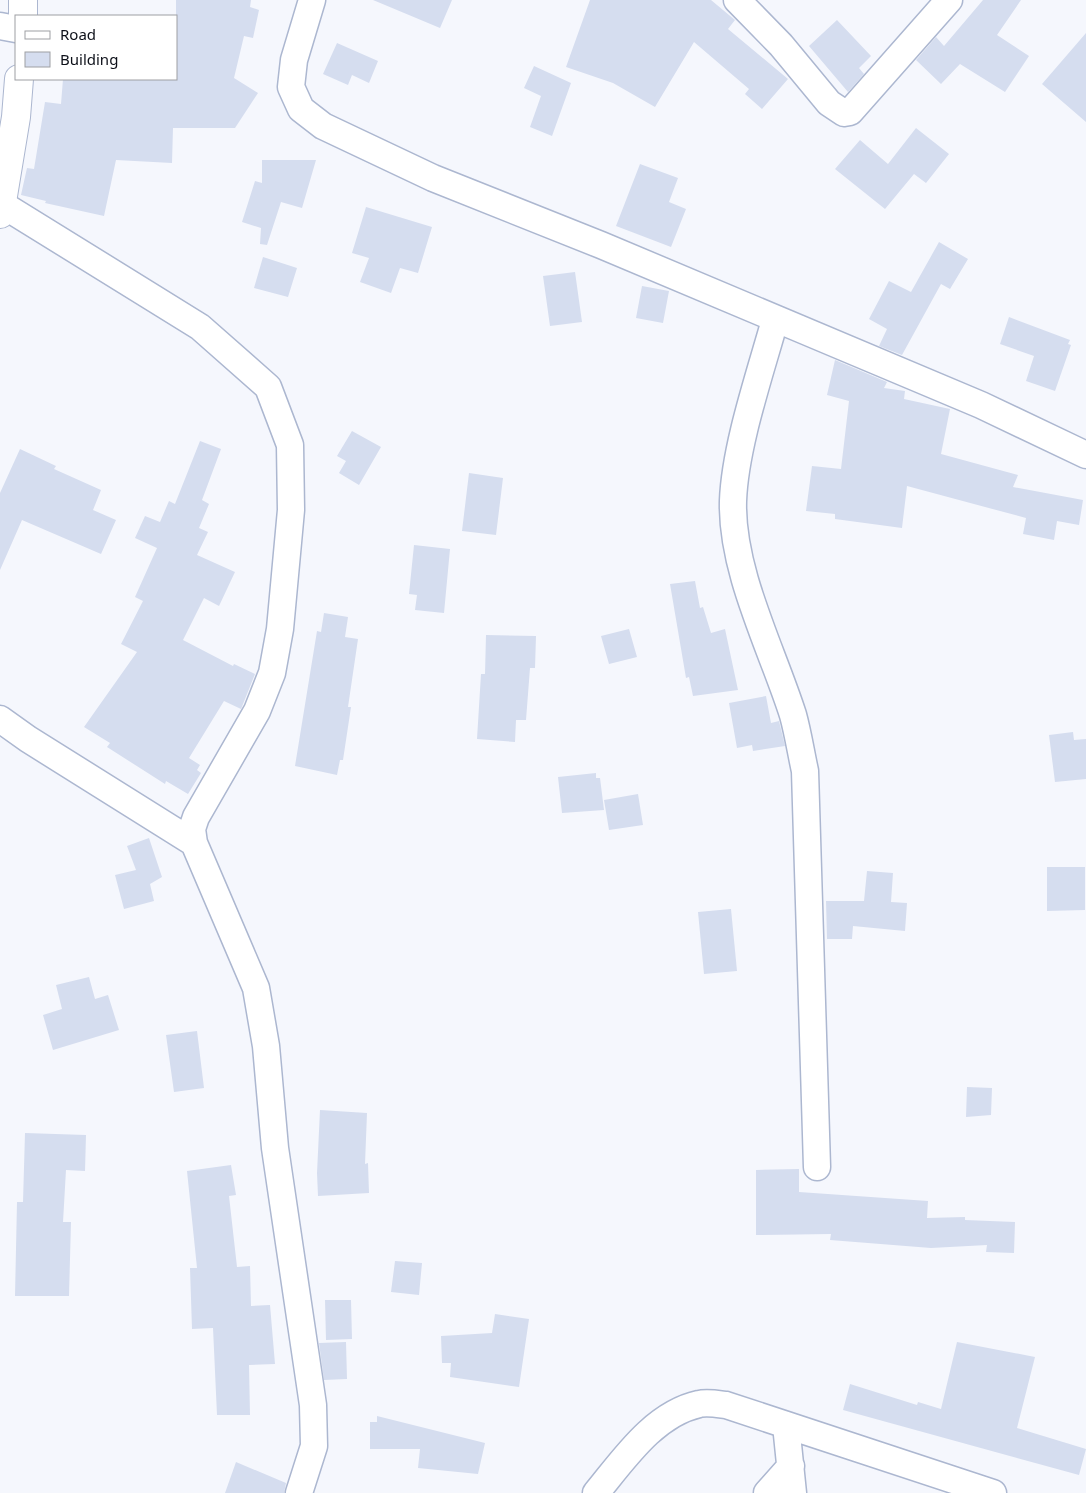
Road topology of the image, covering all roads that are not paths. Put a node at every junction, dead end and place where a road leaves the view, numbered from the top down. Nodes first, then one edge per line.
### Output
1 (23, 0) edge
2 (312, 0) edge
3 (737, 0) edge
4 (949, 0) edge
5 (23, 15) edge
6 (0, 26) edge
7 (15, 29) edge
8 (19, 80) edge
9 (1, 210) edge
10 (775, 320) junction
11 (1086, 455) edge
12 (0, 719) edge
13 (194, 843) junction
14 (818, 1168) dead end
15 (786, 1424) junction
16 (791, 1466) junction
17 (927, 1481) edge
18 (300, 1493) edge
19 (596, 1493) edge
20 (767, 1493) edge
21 (793, 1493) edge
22 (993, 1493) edge

1 - 5 street
2 - 10 street
3 - 4 street
6 - 7 street
8 - 9 street
9 - 13 street
10 - 11 street
10 - 14 street
12 - 13 street
13 - 18 street
15 - 16 street
15 - 17 street
15 - 19 street
16 - 20 street
16 - 21 street
17 - 22 street

